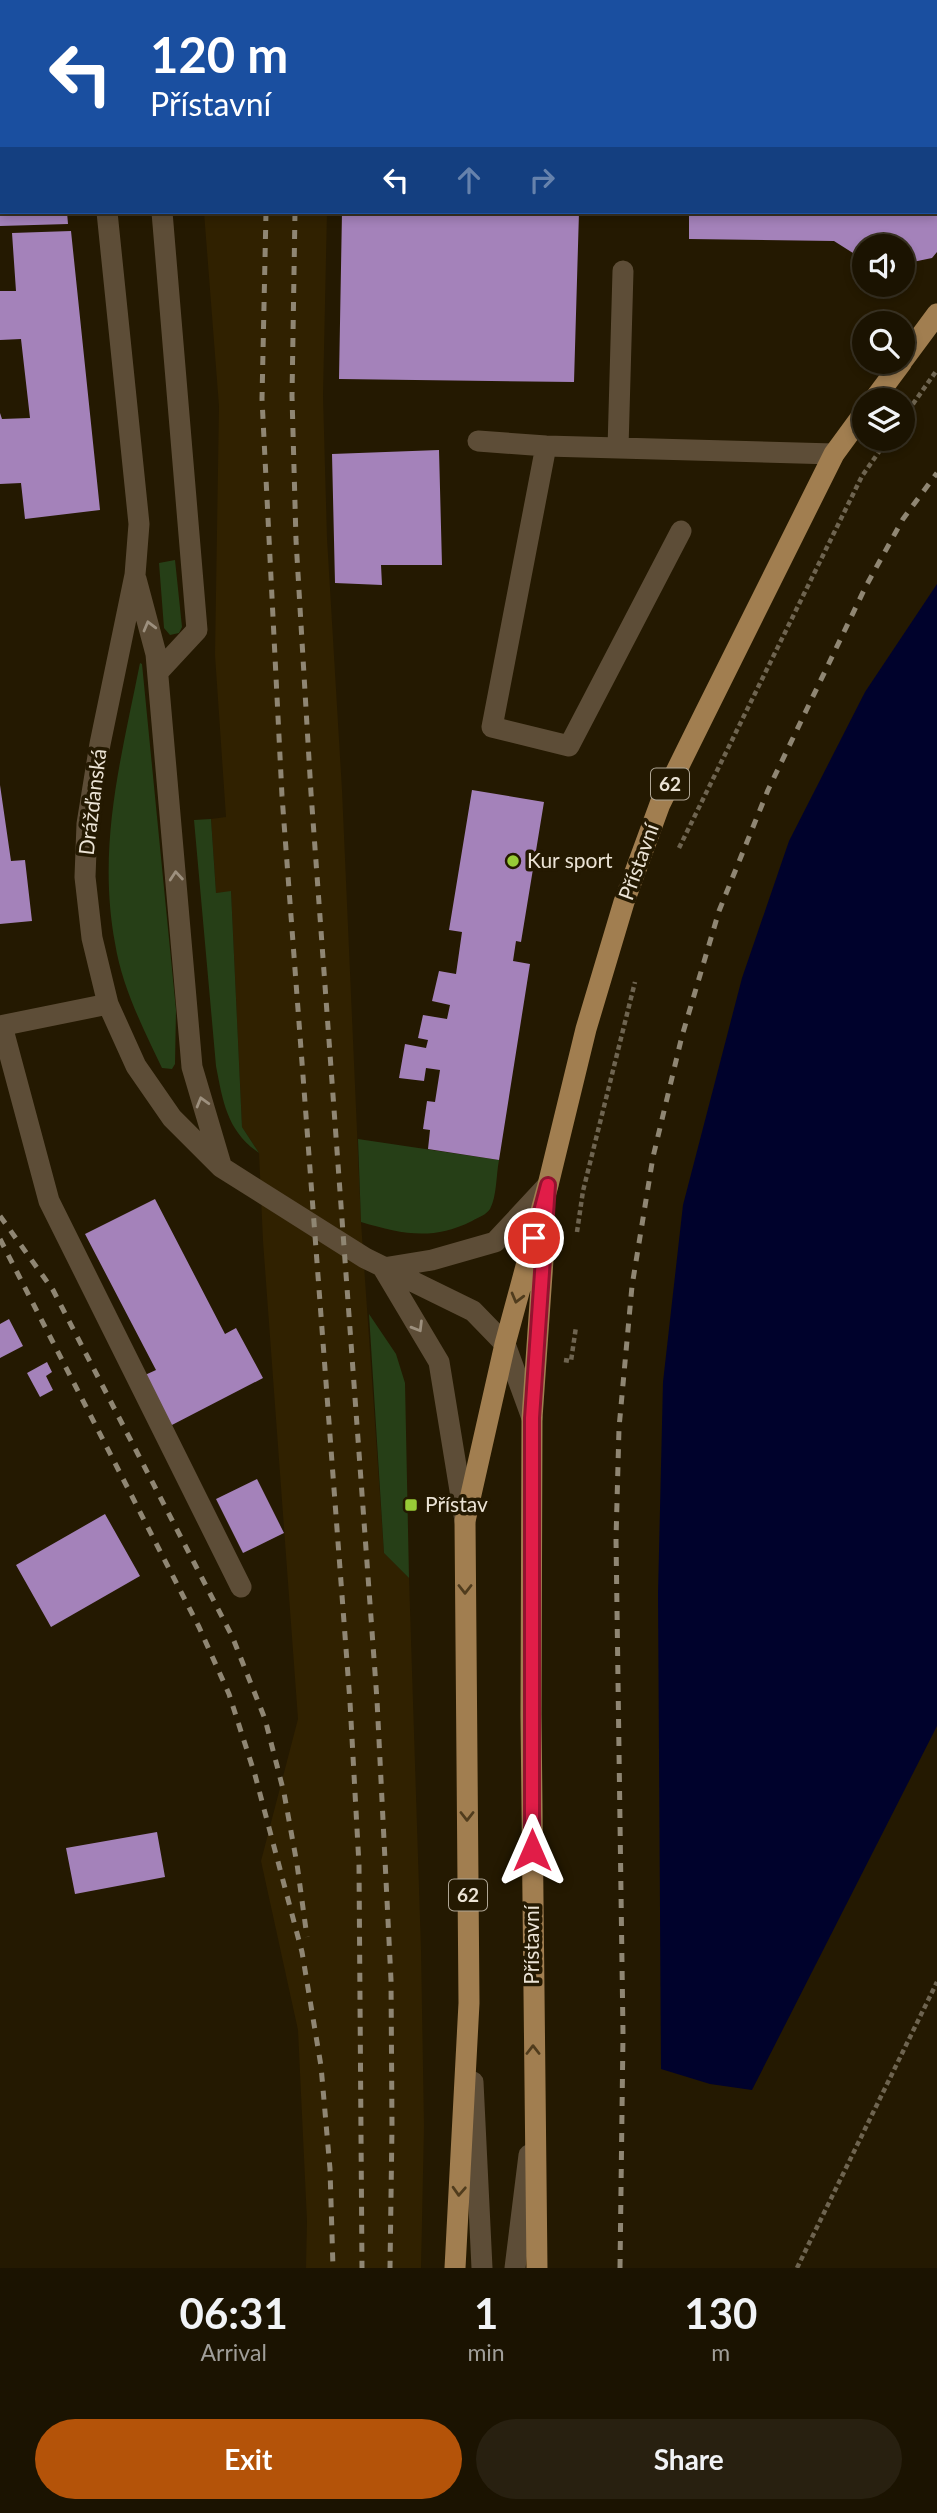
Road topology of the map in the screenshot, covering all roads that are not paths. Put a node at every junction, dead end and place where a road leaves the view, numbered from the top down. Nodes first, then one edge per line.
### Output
1 (107, 214) edge
2 (162, 214) edge
3 (623, 271) dead end
4 (937, 314) edge
5 (915, 344) edge
6 (852, 429) edge
7 (478, 441) dead end
8 (546, 446) junction
9 (618, 448) junction
10 (834, 454) junction
11 (681, 531) dead end
12 (135, 575) junction
13 (158, 672) junction
14 (108, 1004) junction
15 (1, 1026) edge
16 (221, 1167) junction
17 (548, 1185) junction
18 (383, 1268) junction
19 (505, 1344) junction
20 (532, 1418) junction
21 (465, 1521) junction
22 (241, 1587) dead end
23 (468, 2003) junction
24 (534, 2119) junction
25 (455, 2268) edge
26 (482, 2268) edge
27 (515, 2268) edge
28 (537, 2268) edge

1 - 12 street, Drážďanská
2 - 13 street
3 - 9 street
4 - 5 main road
6 - 10 main road, Přístavní / 62
7 - 8 street
8 - 9 street
8 - 11 street
9 - 10 street
10 - 17 main road, Přístavní / 62
13 -> 12 street
12 - 14 street, Drážďanská
16 -> 13 street
14 - 15 street
14 - 16 street, Drážďanská
15 - 22 street
16 - 18 street, Drážďanská
17 - 18 street
17 -> 19 main road, Přístavní / 62
17 - 20 main road, Přístavní / 62
18 - 19 street, Drážďanská
18 -> 21 street
19 - 20 street
19 - 21 main road, Přístavní / 62
24 -> 20 main road, Přístavní / 62
21 -> 23 main road, Přístavní / 62
23 -> 25 main road, Přístavní / 62
23 - 26 street, Přístavní
24 - 27 street, Přístavní
24 - 28 main road, Přístavní / 62

